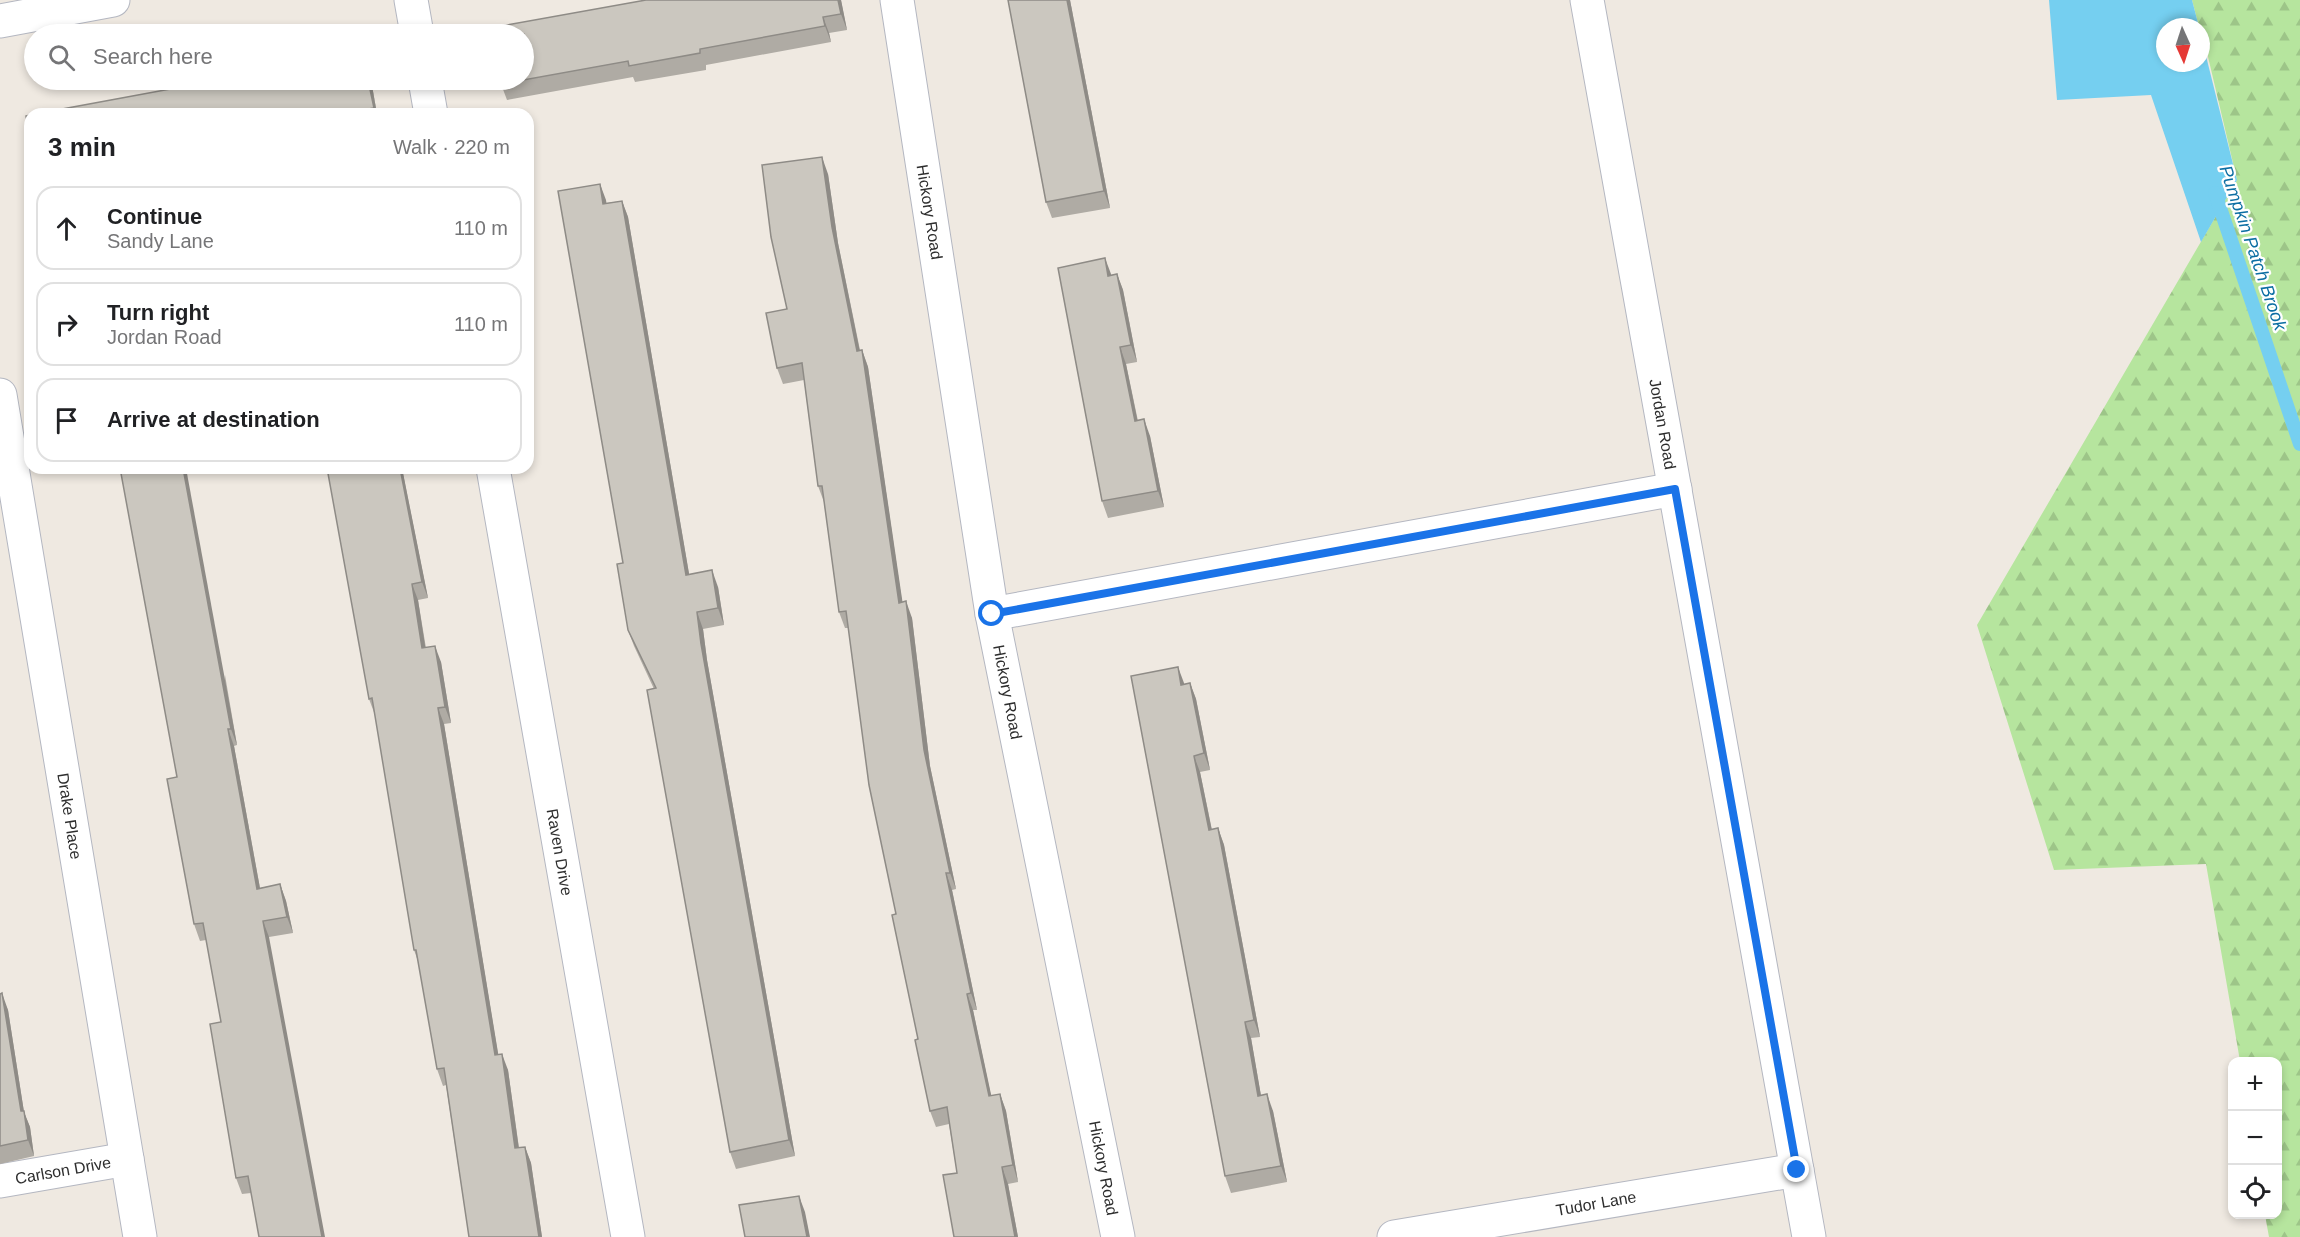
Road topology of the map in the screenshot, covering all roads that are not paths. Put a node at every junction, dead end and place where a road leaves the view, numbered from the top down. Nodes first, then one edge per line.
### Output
1 (113, 0) edge
2 (411, 0) edge
3 (897, 0) edge
4 (1587, 0) edge
5 (0, 21) edge
6 (415, 24) edge
7 (427, 90) edge
8 (430, 108) edge
9 (0, 395) edge
10 (494, 474) edge
11 (1675, 489) junction
12 (992, 614) junction
13 (127, 1159) junction
14 (1797, 1170) junction
15 (0, 1181) edge
16 (140, 1237) edge
17 (628, 1237) edge
18 (1118, 1237) edge
19 (1395, 1237) edge
20 (1809, 1237) edge

1 - 5 street
2 - 6 street
3 - 12 street, Hickory Road
4 - 11 street, Jordan Road
7 - 8 street
9 - 13 street, Drake Place
10 - 17 street, Raven Drive
11 - 12 street
11 - 14 street, Jordan Road
12 - 18 street, Hickory Road
13 - 15 street, Carlson Drive
13 - 16 street, Drake Place
14 - 19 street, Tudor Lane
14 - 20 street, Jordan Road

